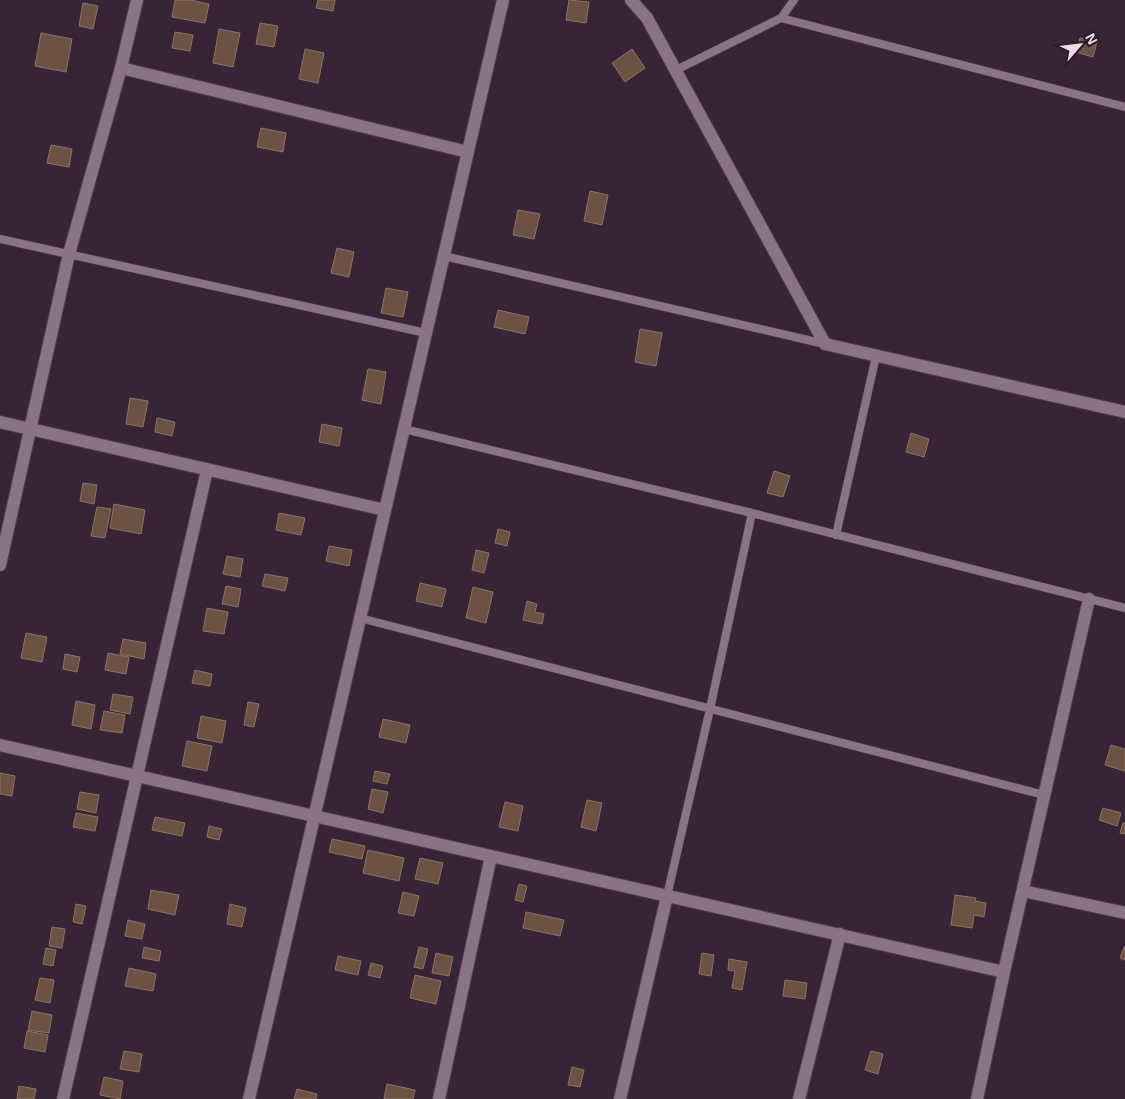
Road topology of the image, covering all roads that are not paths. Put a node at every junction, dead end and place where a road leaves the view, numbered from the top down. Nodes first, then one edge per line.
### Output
1 (137, 0) edge
2 (503, 0) edge
3 (630, 0) edge
4 (794, 0) edge
5 (781, 18) junction
6 (121, 68) junction
7 (676, 70) junction
8 (1125, 106) edge
9 (468, 152) junction
10 (0, 239) edge
11 (68, 254) junction
12 (444, 256) junction
13 (426, 333) junction
14 (825, 344) junction
15 (876, 356) junction
16 (1125, 412) edge
17 (0, 422) edge
18 (31, 430) junction
19 (404, 430) junction
20 (207, 470) junction
21 (385, 510) junction
22 (752, 514) junction
23 (836, 535) junction
24 (0, 564) edge
25 (1089, 599) junction
26 (1125, 608) edge
27 (360, 618) junction
28 (710, 709) junction
29 (0, 745) edge
30 (137, 776) junction
31 (1044, 795) junction
32 (314, 816) junction
33 (490, 856) junction
34 (1022, 891) junction
35 (667, 896) junction
36 (1125, 913) edge
37 (840, 934) junction
38 (1004, 972) junction
39 (63, 1099) edge
40 (249, 1099) edge
41 (439, 1099) edge
42 (620, 1099) edge
43 (798, 1099) edge
44 (976, 1099) edge

1 - 6 street
2 - 9 street
3 - 7 street
4 - 5 lane
5 - 7 lane
5 - 8 lane
6 - 9 street
6 - 11 street
7 - 14 street
9 - 12 street
10 - 11 lane
11 - 13 lane
11 - 18 street
12 - 13 street
12 - 14 lane
13 - 19 street
14 - 15 street
15 - 16 street
15 - 23 lane
17 - 18 street
18 - 20 street
18 - 24 street
19 - 21 street
19 - 22 lane
20 - 21 street
20 - 30 street
21 - 27 street
22 - 23 lane
22 - 28 lane
23 - 25 lane
25 - 26 lane
25 - 31 street
27 - 28 lane
27 - 32 street
28 - 31 lane
28 - 35 lane
29 - 30 street
30 - 32 street
30 - 39 street
31 - 34 street
32 - 33 street
32 - 40 street
33 - 35 street
33 - 41 street
34 - 36 street
34 - 38 street
35 - 37 street
35 - 42 street
37 - 38 street
37 - 43 street
38 - 44 street

